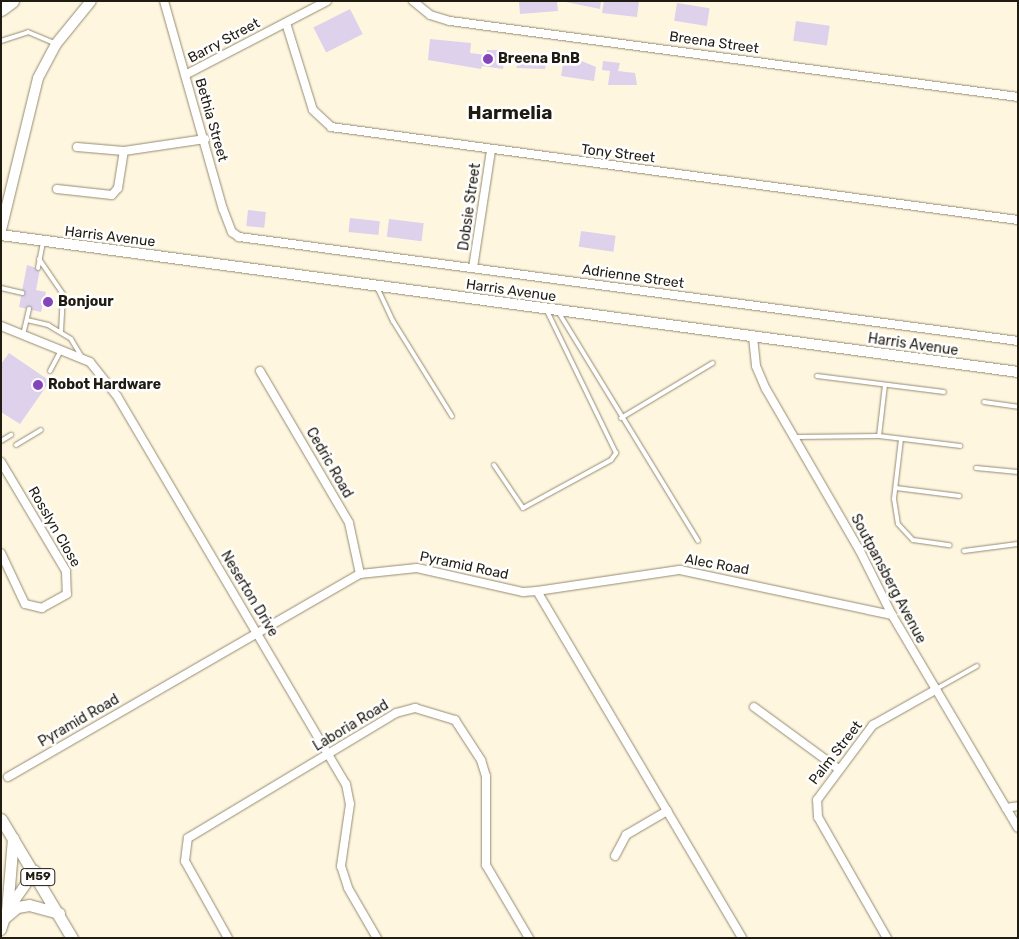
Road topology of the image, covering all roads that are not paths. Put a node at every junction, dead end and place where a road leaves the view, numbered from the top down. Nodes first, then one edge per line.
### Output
1 (12, 1) edge
2 (90, 1) edge
3 (164, 1) edge
4 (328, 1) edge
5 (413, 1) edge
6 (1, 8) edge
7 (286, 23) junction
8 (1, 41) edge
9 (56, 44) junction
10 (185, 76) junction
11 (1018, 97) edge
12 (205, 139) junction
13 (77, 147) dead end
14 (491, 150) junction
15 (124, 151) junction
16 (57, 189) dead end
17 (1018, 220) edge
18 (1, 223) edge
19 (1, 230) edge
20 (1, 235) edge
21 (244, 238) joint
22 (43, 242) junction
23 (39, 259) junction
24 (38, 268) dead end
25 (473, 268) junction
26 (377, 287) junction
27 (1, 288) edge
28 (22, 293) dead end
29 (29, 309) dead end
30 (546, 309) junction
31 (558, 311) junction
32 (27, 320) junction
33 (1, 326) edge
34 (60, 332) junction
35 (24, 335) junction
36 (753, 337) junction
37 (1018, 341) edge
38 (61, 349) junction
39 (82, 357) junction
40 (713, 363) dead end
41 (50, 371) dead end
42 (260, 371) dead end
43 (1018, 372) edge
44 (817, 376) dead end
45 (885, 385) junction
46 (944, 392) dead end
47 (984, 402) dead end
48 (1018, 407) edge
49 (452, 416) dead end
50 (622, 418) junction
51 (41, 430) dead end
52 (11, 435) dead end
53 (879, 436) junction
54 (796, 437) junction
55 (901, 439) junction
56 (1, 441) edge
57 (16, 445) dead end
58 (960, 446) dead end
59 (1, 462) edge
60 (494, 465) dead end
61 (976, 468) dead end
62 (1018, 472) edge
63 (896, 488) junction
64 (959, 496) dead end
65 (698, 541) dead end
66 (1018, 544) edge
67 (950, 545) dead end
68 (964, 551) dead end
69 (1, 553) edge
70 (360, 574) junction
71 (537, 591) junction
72 (892, 615) junction
73 (257, 631) junction
74 (977, 666) dead end
75 (935, 690) junction
76 (754, 707) dead end
77 (329, 754) junction
78 (837, 768) junction
79 (8, 777) dead end
80 (1018, 806) edge
81 (1006, 808) junction
82 (667, 811) junction
83 (1, 819) edge
84 (1018, 828) edge
85 (13, 837) junction
86 (615, 856) dead end
87 (34, 872) junction
88 (58, 913) junction
89 (5, 914) junction
90 (1, 930) edge
91 (72, 938) edge
92 (228, 938) edge
93 (377, 938) edge
94 (529, 938) edge
95 (742, 938) edge
96 (887, 938) edge

1 - 6 highway
2 - 9 main road
3 - 10 street, Bethia Street
4 - 7 street, Barry Street
5 - 11 street, Breena Street
7 - 10 street, Barry Street
7 - 14 street, Tony Street
8 - 9 lane
9 - 18 main road
10 - 12 street, Bethia Street
12 - 15 street
12 - 21 street, Bethia Street
13 - 15 street
14 - 17 street, Tony Street
14 - 25 street, Dobsie Street
15 - 16 street
18 - 19 main road
20 - 22 main road, Harris Avenue
21 - 25 street, Adrienne Street
22 - 23 lane
22 - 26 main road, Harris Avenue
23 - 24 lane
23 - 34 lane
25 - 37 street, Adrienne Street
26 - 30 main road, Harris Avenue
26 - 49 lane
27 - 28 lane
29 - 32 lane
30 - 31 main road, Harris Avenue
30 - 60 lane
31 - 36 main road, Harris Avenue
31 - 50 lane
32 - 34 lane
32 - 35 lane
33 - 35 street, Neserton Drive
34 - 39 lane
35 - 38 street, Neserton Drive
36 - 43 main road, Harris Avenue
36 - 54 street, Soutpansberg Avenue
38 - 39 street, Neserton Drive
38 - 41 lane
39 - 73 street, Neserton Drive
40 - 50 lane
42 - 70 street, Cedric Road
44 - 45 lane
45 - 46 lane
45 - 53 lane
47 - 48 lane
50 - 65 lane
51 - 57 lane
52 - 56 lane
53 - 54 lane
53 - 55 lane
54 - 72 street, Soutpansberg Avenue
55 - 58 lane
55 - 63 lane
59 - 69 street, Rosslyn Close
61 - 62 lane
63 - 64 lane
63 - 67 lane
66 - 68 lane
70 - 71 street, Pyramid Road
70 - 73 street, Pyramid Road
71 - 72 street, Alec Road
71 - 82 street
72 - 75 street, Soutpansberg Avenue
73 - 77 street, Neserton Drive
73 - 79 street, Pyramid Road
74 - 75 lane
75 - 78 street, Palm Street
75 - 81 street, Soutpansberg Avenue
76 - 78 street
77 - 92 street, Laboria Road
77 - 93 street, Neserton Drive
77 - 94 street, Laboria Road
78 - 96 street, Palm Street
80 - 81 street
81 - 84 street, Soutpansberg Avenue
82 - 86 street
82 - 95 street
83 - 85 main road, M59
85 - 87 main road, M59
85 - 89 main road
87 - 88 main road, M59
87 - 89 main road
88 - 89 main road
88 - 91 main road, M59
89 - 90 main road

